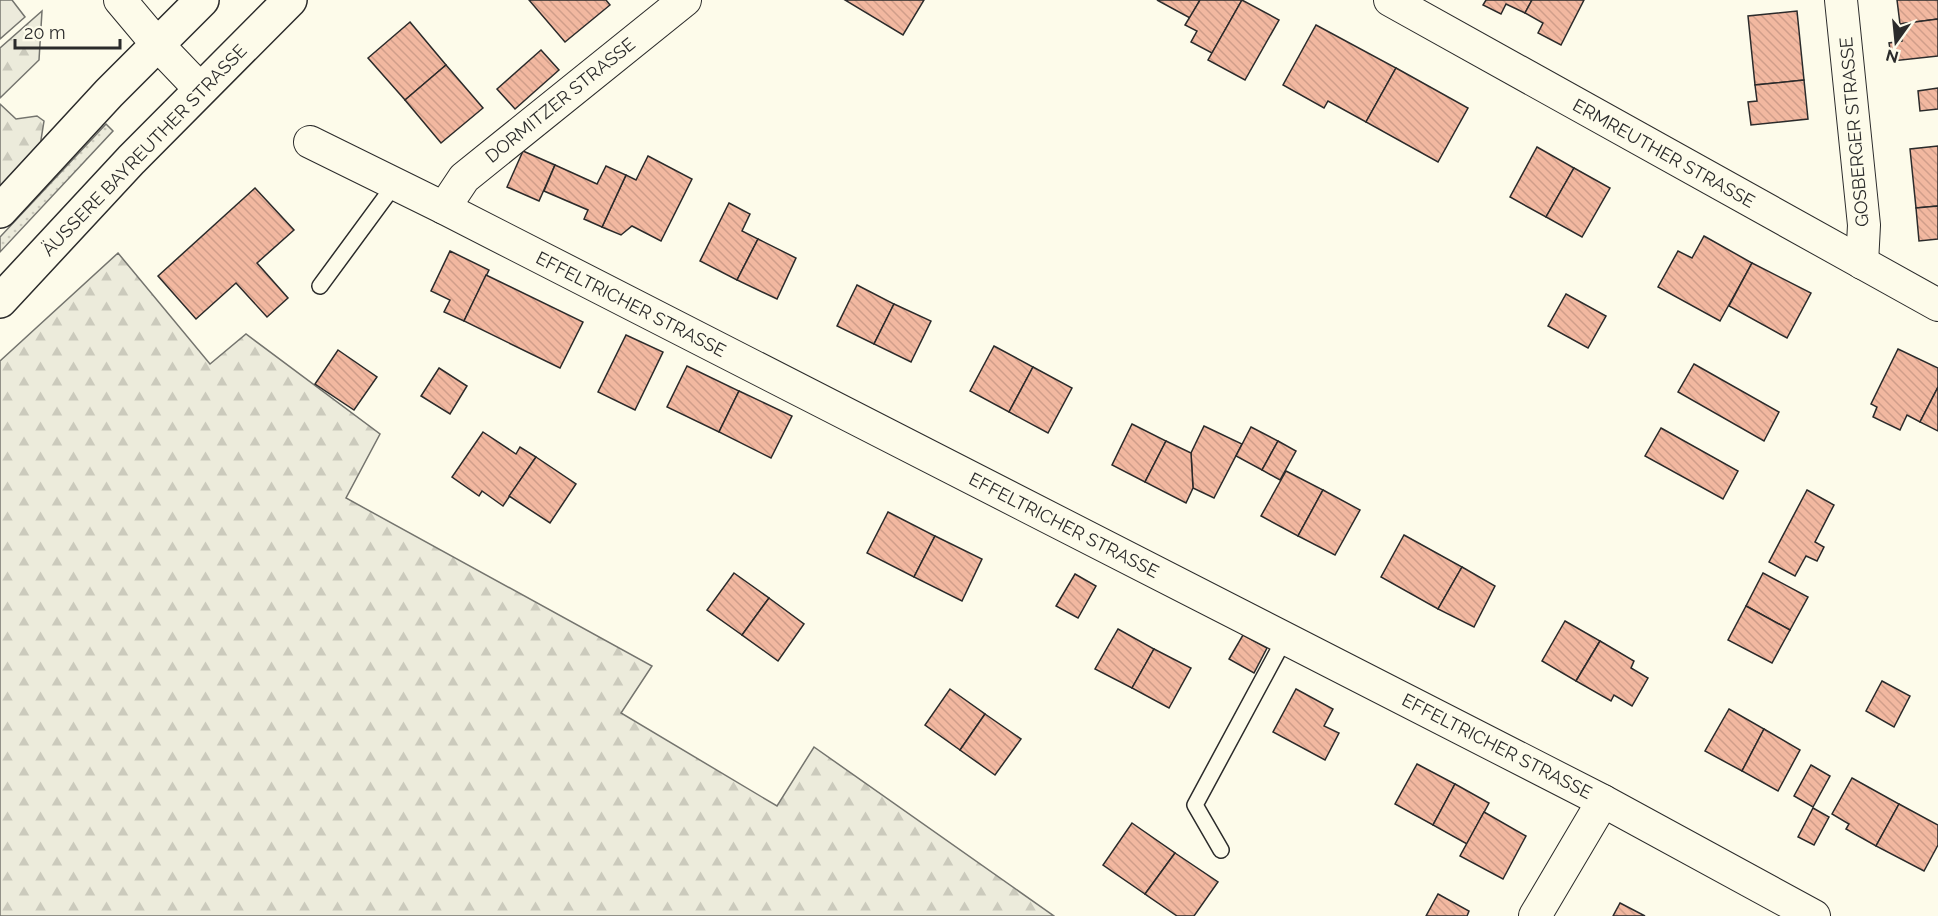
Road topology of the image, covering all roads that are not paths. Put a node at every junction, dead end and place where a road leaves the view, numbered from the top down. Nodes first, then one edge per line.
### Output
1 (120, 0) edge
2 (202, 0) edge
3 (290, 0) edge
4 (685, 0) edge
5 (1390, 0) edge
6 (1841, 0) edge
7 (158, 44) junction
8 (200, 89) junction
9 (310, 142) dead end
10 (395, 184) junction
11 (444, 208) junction
12 (0, 212) edge
13 (1862, 263) junction
14 (320, 286) dead end
15 (0, 301) edge
16 (1938, 304) edge
17 (1285, 638) junction
18 (1603, 801) junction
19 (1221, 850) dead end
20 (1535, 916) edge
21 (1814, 916) edge

1 - 7 street
2 - 7 main road
3 - 8 main road, ÄUSSERE BAYREUTHER STRASSE
4 - 11 street, DORMITZER STRASSE
5 - 13 street, ERMREUTHER STRASSE
6 - 13 street, GOSBERGER STRASSE
7 - 8 street
7 - 12 main road
8 - 15 main road, ÄUSSERE BAYREUTHER STRASSE
9 - 10 street, EFFELTRICHER STRASSE
10 - 11 street, EFFELTRICHER STRASSE
10 - 14 lane
11 - 17 street, EFFELTRICHER STRASSE
13 - 16 street, ERMREUTHER STRASSE
17 - 18 street, EFFELTRICHER STRASSE
17 - 19 lane
18 - 20 street
18 - 21 street, EFFELTRICHER STRASSE

